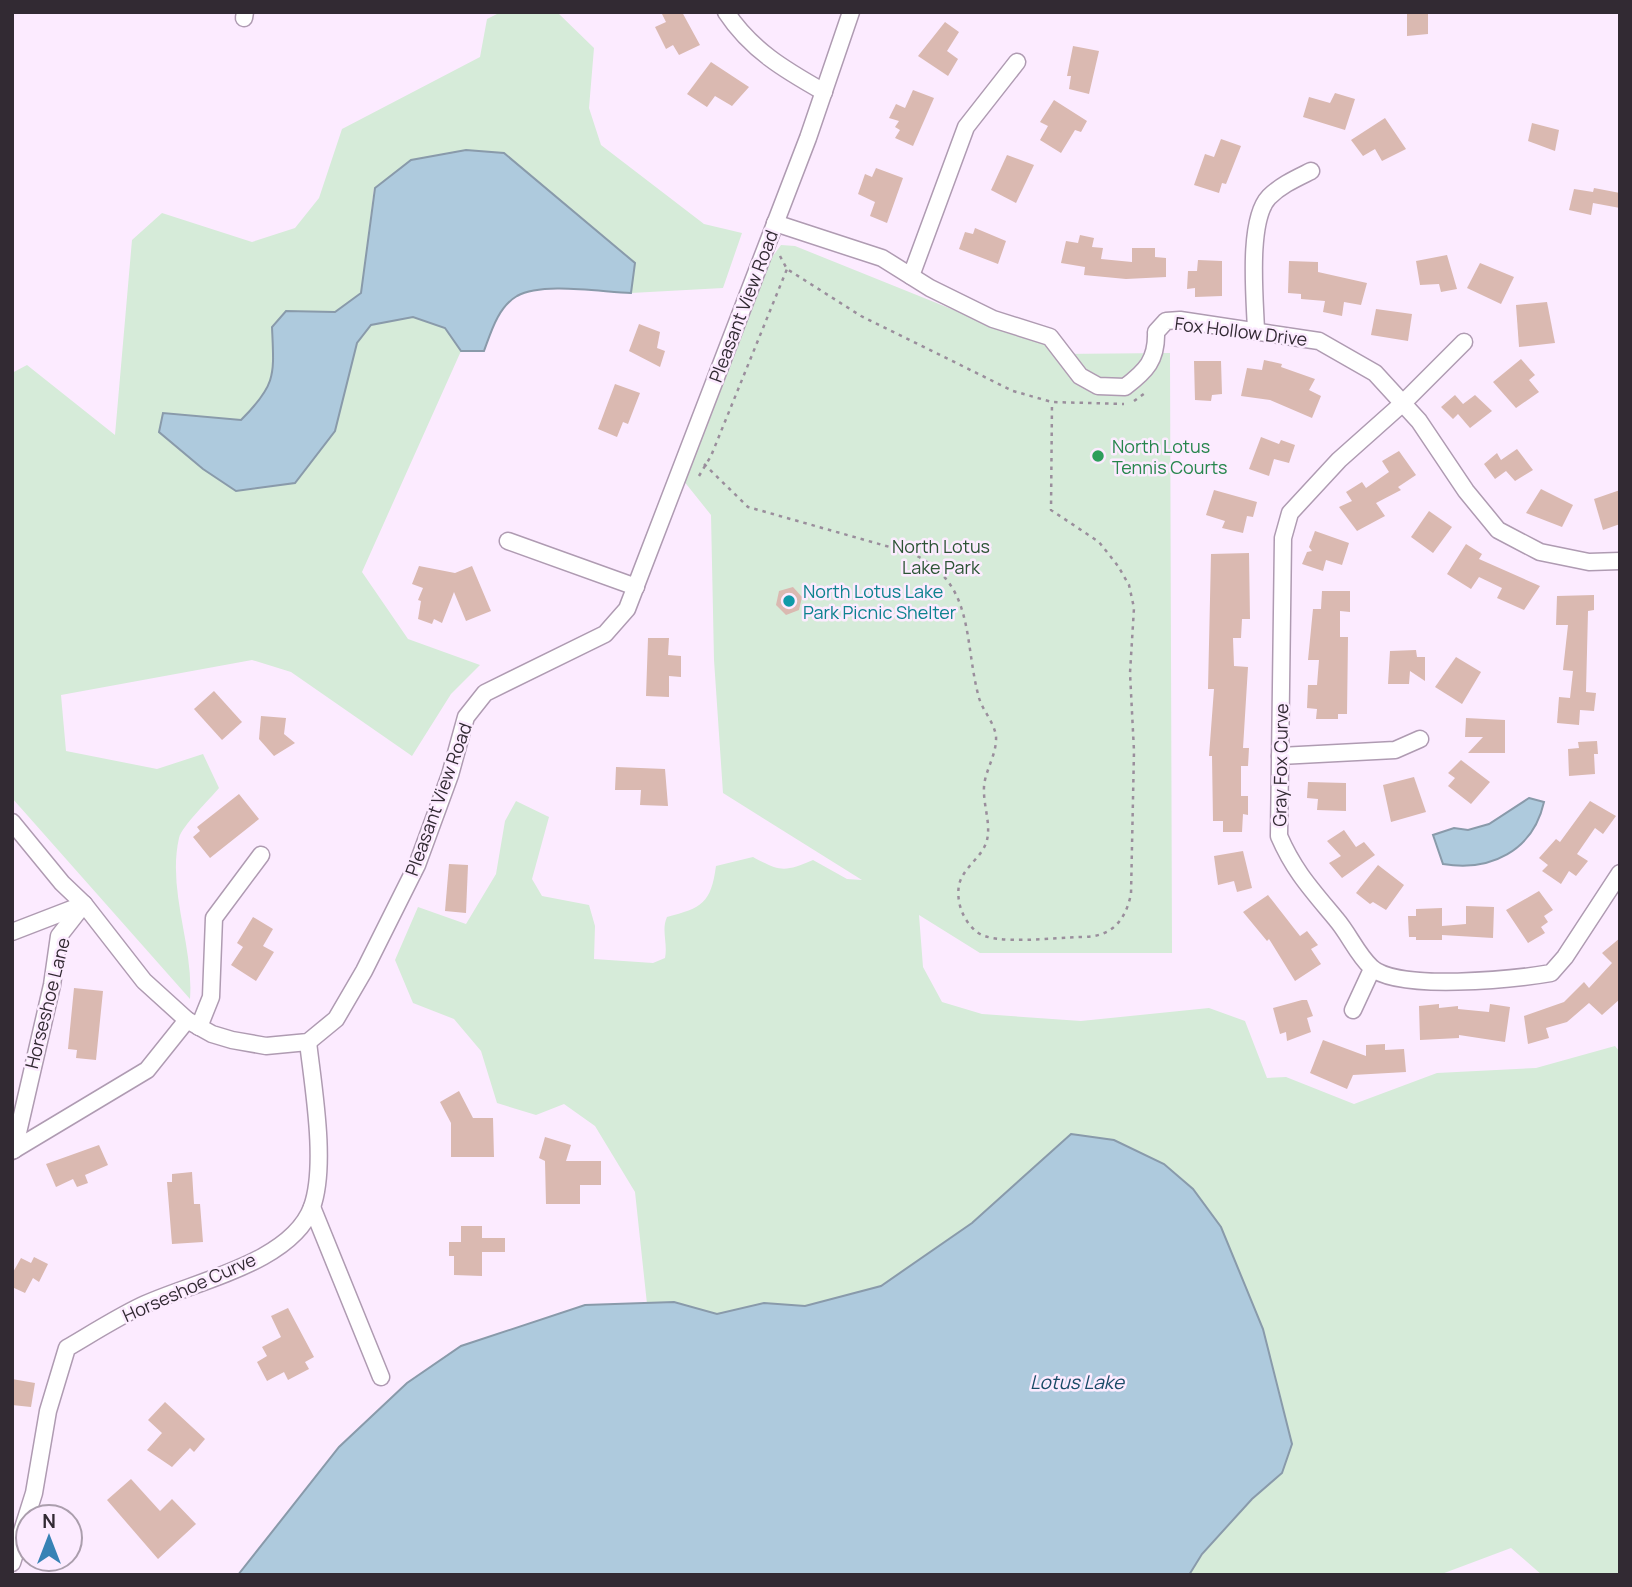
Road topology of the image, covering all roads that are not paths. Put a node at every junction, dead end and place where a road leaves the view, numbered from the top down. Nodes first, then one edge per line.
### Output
1 (726, 12) edge
2 (851, 12) edge
3 (1017, 62) dead end
4 (824, 92) junction
5 (1311, 171) dead end
6 (775, 223) junction
7 (911, 276) junction
8 (1256, 331) junction
9 (1464, 342) dead end
10 (1403, 403) junction
11 (508, 541) dead end
12 (1620, 561) edge
13 (636, 587) junction
14 (1420, 739) dead end
15 (1280, 756) junction
16 (12, 822) edge
17 (261, 855) dead end
18 (1620, 873) edge
19 (84, 904) junction
20 (12, 932) edge
21 (1372, 969) junction
22 (1353, 1010) dead end
23 (193, 1023) junction
24 (308, 1042) junction
25 (13, 1151) edge
26 (312, 1207) junction
27 (381, 1377) dead end
28 (12, 1563) edge

1 - 4 street
2 - 4 street, Pleasant View Road
3 - 7 street
4 - 6 street, Pleasant View Road
5 - 8 street
6 - 7 street
6 - 13 street, Pleasant View Road
7 - 8 street, Fox Hollow Drive
8 - 10 street, Fox Hollow Drive
9 - 10 street, Gray Fox Curve
10 - 12 street, Fox Hollow Drive
10 - 15 street, Gray Fox Curve
11 - 13 street
13 - 24 street, Pleasant View Road
14 - 15 street
15 - 21 street, Gray Fox Curve
16 - 19 street
17 - 23 street
18 - 21 street
19 - 20 street
19 - 23 street
19 - 25 street, Horseshoe Lane
21 - 22 street
23 - 24 street
23 - 25 street
24 - 26 street, Horseshoe Curve
26 - 27 street
26 - 28 street, Horseshoe Curve

